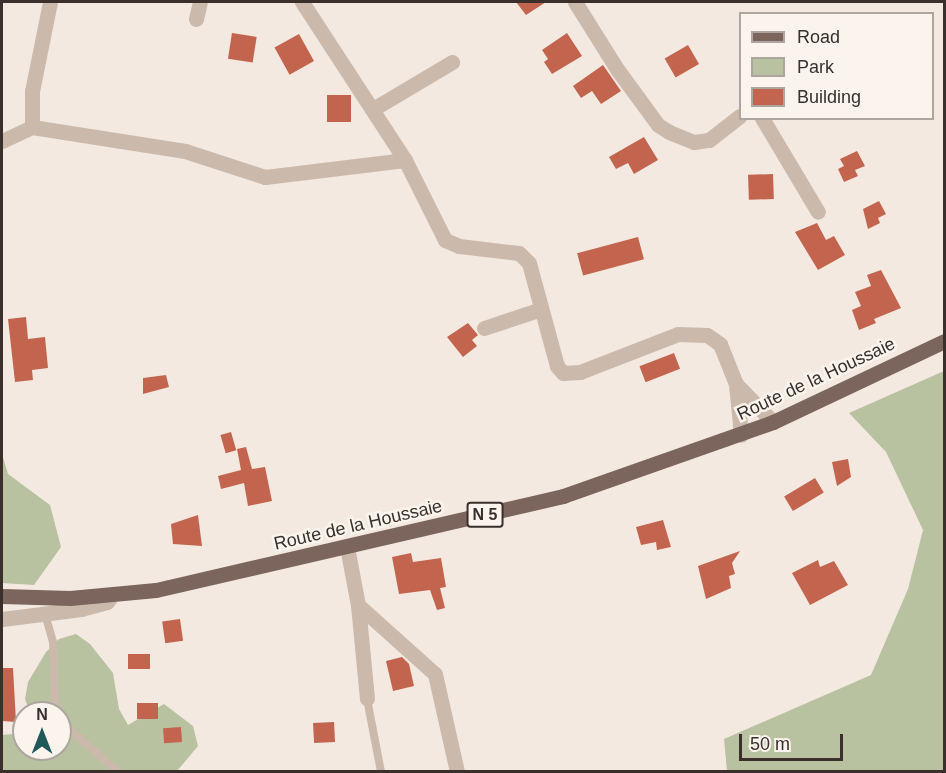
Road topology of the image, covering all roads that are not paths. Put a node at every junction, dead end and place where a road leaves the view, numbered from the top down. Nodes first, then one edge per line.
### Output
1 (50, 2) edge
2 (200, 2) edge
3 (302, 2) edge
4 (574, 2) edge
5 (196, 19) dead end
6 (452, 62) dead end
7 (373, 109) junction
8 (739, 118) edge
9 (763, 120) edge
10 (32, 127) junction
11 (2, 141) edge
12 (405, 160) junction
13 (818, 212) dead end
14 (541, 309) junction
15 (484, 328) dead end
16 (945, 341) edge
17 (736, 384) junction
18 (774, 422) junction
19 (741, 435) junction
20 (347, 547) junction
21 (113, 594) junction
22 (2, 596) edge
23 (358, 605) junction
24 (45, 614) junction
25 (2, 620) edge
26 (367, 699) joint
27 (55, 701) edge
28 (72, 731) edge
29 (118, 771) edge
30 (381, 771) edge
31 (457, 771) edge

1 - 10 street
2 - 5 street
3 - 7 street
4 - 8 street
6 - 7 street
7 - 12 street
9 - 13 street
10 - 11 street
10 - 12 street
12 - 14 street
14 - 15 street
14 - 17 street
16 - 18 main road, Route de la Houssaie / N 5
17 - 18 street
17 - 19 street
18 - 19 main road, Route de la Houssaie / N 5
19 - 20 main road, Route de la Houssaie / N 5
20 - 21 main road, Route de la Houssaie / N 5
20 - 23 street
21 - 22 main road, Route de la Houssaie / N 5
21 - 24 street
23 - 26 street
23 - 31 street
24 - 25 street
24 - 27 lane
26 - 30 lane
28 - 29 lane

